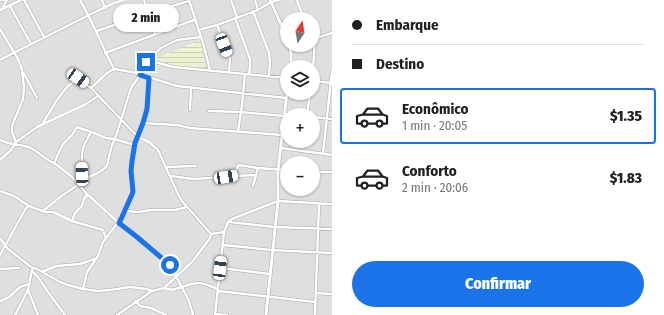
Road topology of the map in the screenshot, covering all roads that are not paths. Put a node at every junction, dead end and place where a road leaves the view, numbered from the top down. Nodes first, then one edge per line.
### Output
1 (0, 0) edge
2 (6, 0) edge
3 (23, 0) edge
4 (80, 0) edge
5 (102, 0) edge
6 (124, 0) edge
7 (144, 0) edge
8 (189, 0) edge
9 (231, 0) edge
10 (255, 0) edge
11 (280, 0) edge
12 (297, 0) edge
13 (271, 1) edge
14 (10, 6) junction
15 (105, 8) junction
16 (1, 10) edge
17 (258, 10) junction
18 (253, 11) junction
19 (301, 12) edge
20 (148, 13) junction
21 (89, 15) junction
22 (236, 18) junction
23 (194, 20) junction
24 (280, 22) edge
25 (217, 25) junction
26 (0, 29) edge
27 (198, 30) junction
28 (97, 31) junction
29 (332, 33) edge
30 (155, 34) junction
31 (44, 37) junction
32 (201, 37) junction
33 (320, 37) edge
34 (31, 44) junction
35 (14, 53) junction
36 (105, 53) junction
37 (0, 60) edge
38 (148, 60) junction
39 (22, 70) junction
40 (114, 70) junction
41 (210, 70) junction
42 (332, 71) edge
43 (229, 72) junction
44 (245, 74) junction
45 (249, 74) junction
46 (140, 75) junction
47 (74, 76) dead end
48 (269, 76) junction
49 (280, 77) edge
50 (78, 78) junction
51 (149, 78) junction
52 (320, 82) edge
53 (331, 83) edge
54 (91, 88) junction
55 (191, 88) junction
56 (243, 93) junction
57 (98, 96) junction
58 (280, 97) edge
59 (37, 98) dead end
60 (190, 110) dead end
61 (209, 111) dead end
62 (241, 112) junction
63 (280, 115) edge
64 (320, 118) edge
65 (121, 119) junction
66 (327, 119) junction
67 (332, 119) edge
68 (143, 123) junction
69 (43, 124) junction
70 (238, 131) junction
71 (91, 132) junction
72 (280, 134) edge
73 (138, 137) junction
74 (114, 139) junction
75 (0, 140) edge
76 (15, 143) junction
77 (135, 145) junction
78 (281, 148) joint
79 (323, 153) junction
80 (332, 155) edge
81 (0, 160) edge
82 (54, 163) junction
83 (196, 166) dead end
84 (166, 167) junction
85 (258, 168) junction
86 (278, 170) junction
87 (320, 172) edge
88 (332, 172) edge
89 (256, 175) junction
90 (171, 176) junction
91 (234, 176) junction
92 (84, 179) junction
93 (79, 184) junction
94 (253, 186) dead end
95 (0, 191) edge
96 (87, 194) junction
97 (278, 201) junction
98 (319, 204) junction
99 (332, 204) edge
100 (29, 206) junction
101 (187, 207) junction
102 (43, 211) junction
103 (125, 211) junction
104 (72, 221) junction
105 (228, 222) junction
106 (119, 223) junction
107 (275, 227) junction
108 (318, 228) junction
109 (332, 229) edge
110 (224, 232) junction
111 (211, 234) junction
112 (0, 238) edge
113 (106, 238) junction
114 (5, 245) junction
115 (223, 245) junction
116 (272, 250) junction
117 (317, 252) junction
118 (332, 253) edge
119 (0, 255) edge
120 (97, 258) junction
121 (19, 268) dead end
122 (220, 268) junction
123 (0, 269) edge
124 (32, 269) junction
125 (42, 272) junction
126 (270, 274) junction
127 (176, 276) junction
128 (29, 283) junction
129 (182, 287) junction
130 (164, 288) junction
131 (83, 289) junction
132 (28, 290) junction
133 (218, 290) junction
134 (152, 291) junction
135 (316, 292) junction
136 (332, 294) edge
137 (268, 296) junction
138 (0, 301) edge
139 (136, 302) junction
140 (315, 302) junction
141 (215, 314) edge
142 (15, 315) edge
143 (38, 315) edge
144 (65, 315) edge
145 (117, 315) edge
146 (166, 315) edge
147 (193, 315) edge
148 (227, 315) edge
149 (266, 315) edge
150 (315, 315) edge

1 - 2 street
2 - 16 street
3 - 14 street
3 - 31 street
4 - 21 street
5 - 15 street
6 - 15 street
7 - 20 street
8 - 20 street
8 - 23 street
9 - 22 street
10 - 17 street
11 - 13 street
12 - 19 street
13 - 17 street
13 - 24 street
14 - 16 street
14 - 34 street
15 - 21 street
17 - 18 street
18 - 22 street
18 - 48 street
20 - 28 street
20 - 30 street
21 - 28 street
21 - 31 street
22 - 25 street
22 - 45 street
23 - 27 street
23 - 30 street
25 - 27 street
25 - 43 street
26 - 35 street
27 - 32 street
28 - 36 street
29 - 33 street
30 - 36 street
31 - 34 street
32 - 38 street
32 - 41 street
34 - 35 street
35 - 37 street
35 - 39 street
36 - 40 street
38 - 41 street
38 - 46 street
39 - 59 street
39 - 76 street
40 - 46 street
40 - 54 street
41 - 43 street
42 - 53 street
43 - 44 street
44 - 45 street
44 - 56 street
45 - 48 street
46 - 51 street
46 - 65 street
47 - 50 street
48 - 49 street
50 - 54 street
50 - 69 street
51 - 55 street
51 - 68 street
52 - 53 street
53 - 66 street
54 - 57 street
55 - 56 street
55 - 60 street
56 - 58 street
56 - 62 street
57 - 65 street
57 - 69 street
61 - 62 street
62 - 63 street
62 - 70 street
64 - 66 street
65 - 73 street
65 - 74 street
66 - 67 street
66 - 79 street
68 - 70 street
68 - 73 street
69 - 76 street
70 - 72 street
71 - 74 street
71 - 82 street
71 - 92 street
73 - 77 street
73 - 84 street
74 - 77 street
74 - 92 street
75 - 76 street
76 - 81 street
76 - 82 street
77 - 103 street
78 - 79 street
78 - 86 street
79 - 80 street
82 - 93 street
83 - 84 street
84 - 90 street
85 - 86 street
85 - 89 street
85 - 91 street
86 - 97 street
87 - 88 street
89 - 91 street
89 - 94 street
90 - 91 street
90 - 101 street
92 - 93 street
93 - 96 street
93 - 102 street
95 - 100 street
96 - 104 street
96 - 106 street
97 - 98 street
97 - 105 street
97 - 107 street
98 - 99 street
98 - 108 street
100 - 102 street
100 - 114 street
101 - 103 street
101 - 111 street
102 - 104 street
103 - 106 street
104 - 113 street
105 - 107 street
105 - 110 street
106 - 113 street
106 - 127 street
107 - 108 street
107 - 116 street
108 - 109 street
108 - 117 street
110 - 111 street
110 - 115 street
111 - 127 street
112 - 114 street
113 - 120 street
114 - 119 street
114 - 124 street
115 - 116 street
115 - 122 street
116 - 117 street
116 - 126 street
117 - 118 street
117 - 135 street
120 - 125 street
120 - 131 street
121 - 123 street
122 - 126 street
122 - 133 street
124 - 125 street
124 - 128 street
124 - 144 street
125 - 131 street
126 - 137 street
127 - 129 street
127 - 130 street
128 - 132 street
128 - 138 street
129 - 130 street
129 - 133 street
129 - 147 street
130 - 134 street
131 - 134 street
132 - 142 street
132 - 143 street
133 - 137 street
133 - 141 street
134 - 139 street
135 - 136 street
135 - 140 street
137 - 140 street
137 - 149 street
139 - 145 street
139 - 146 street
140 - 150 street
141 - 148 street

